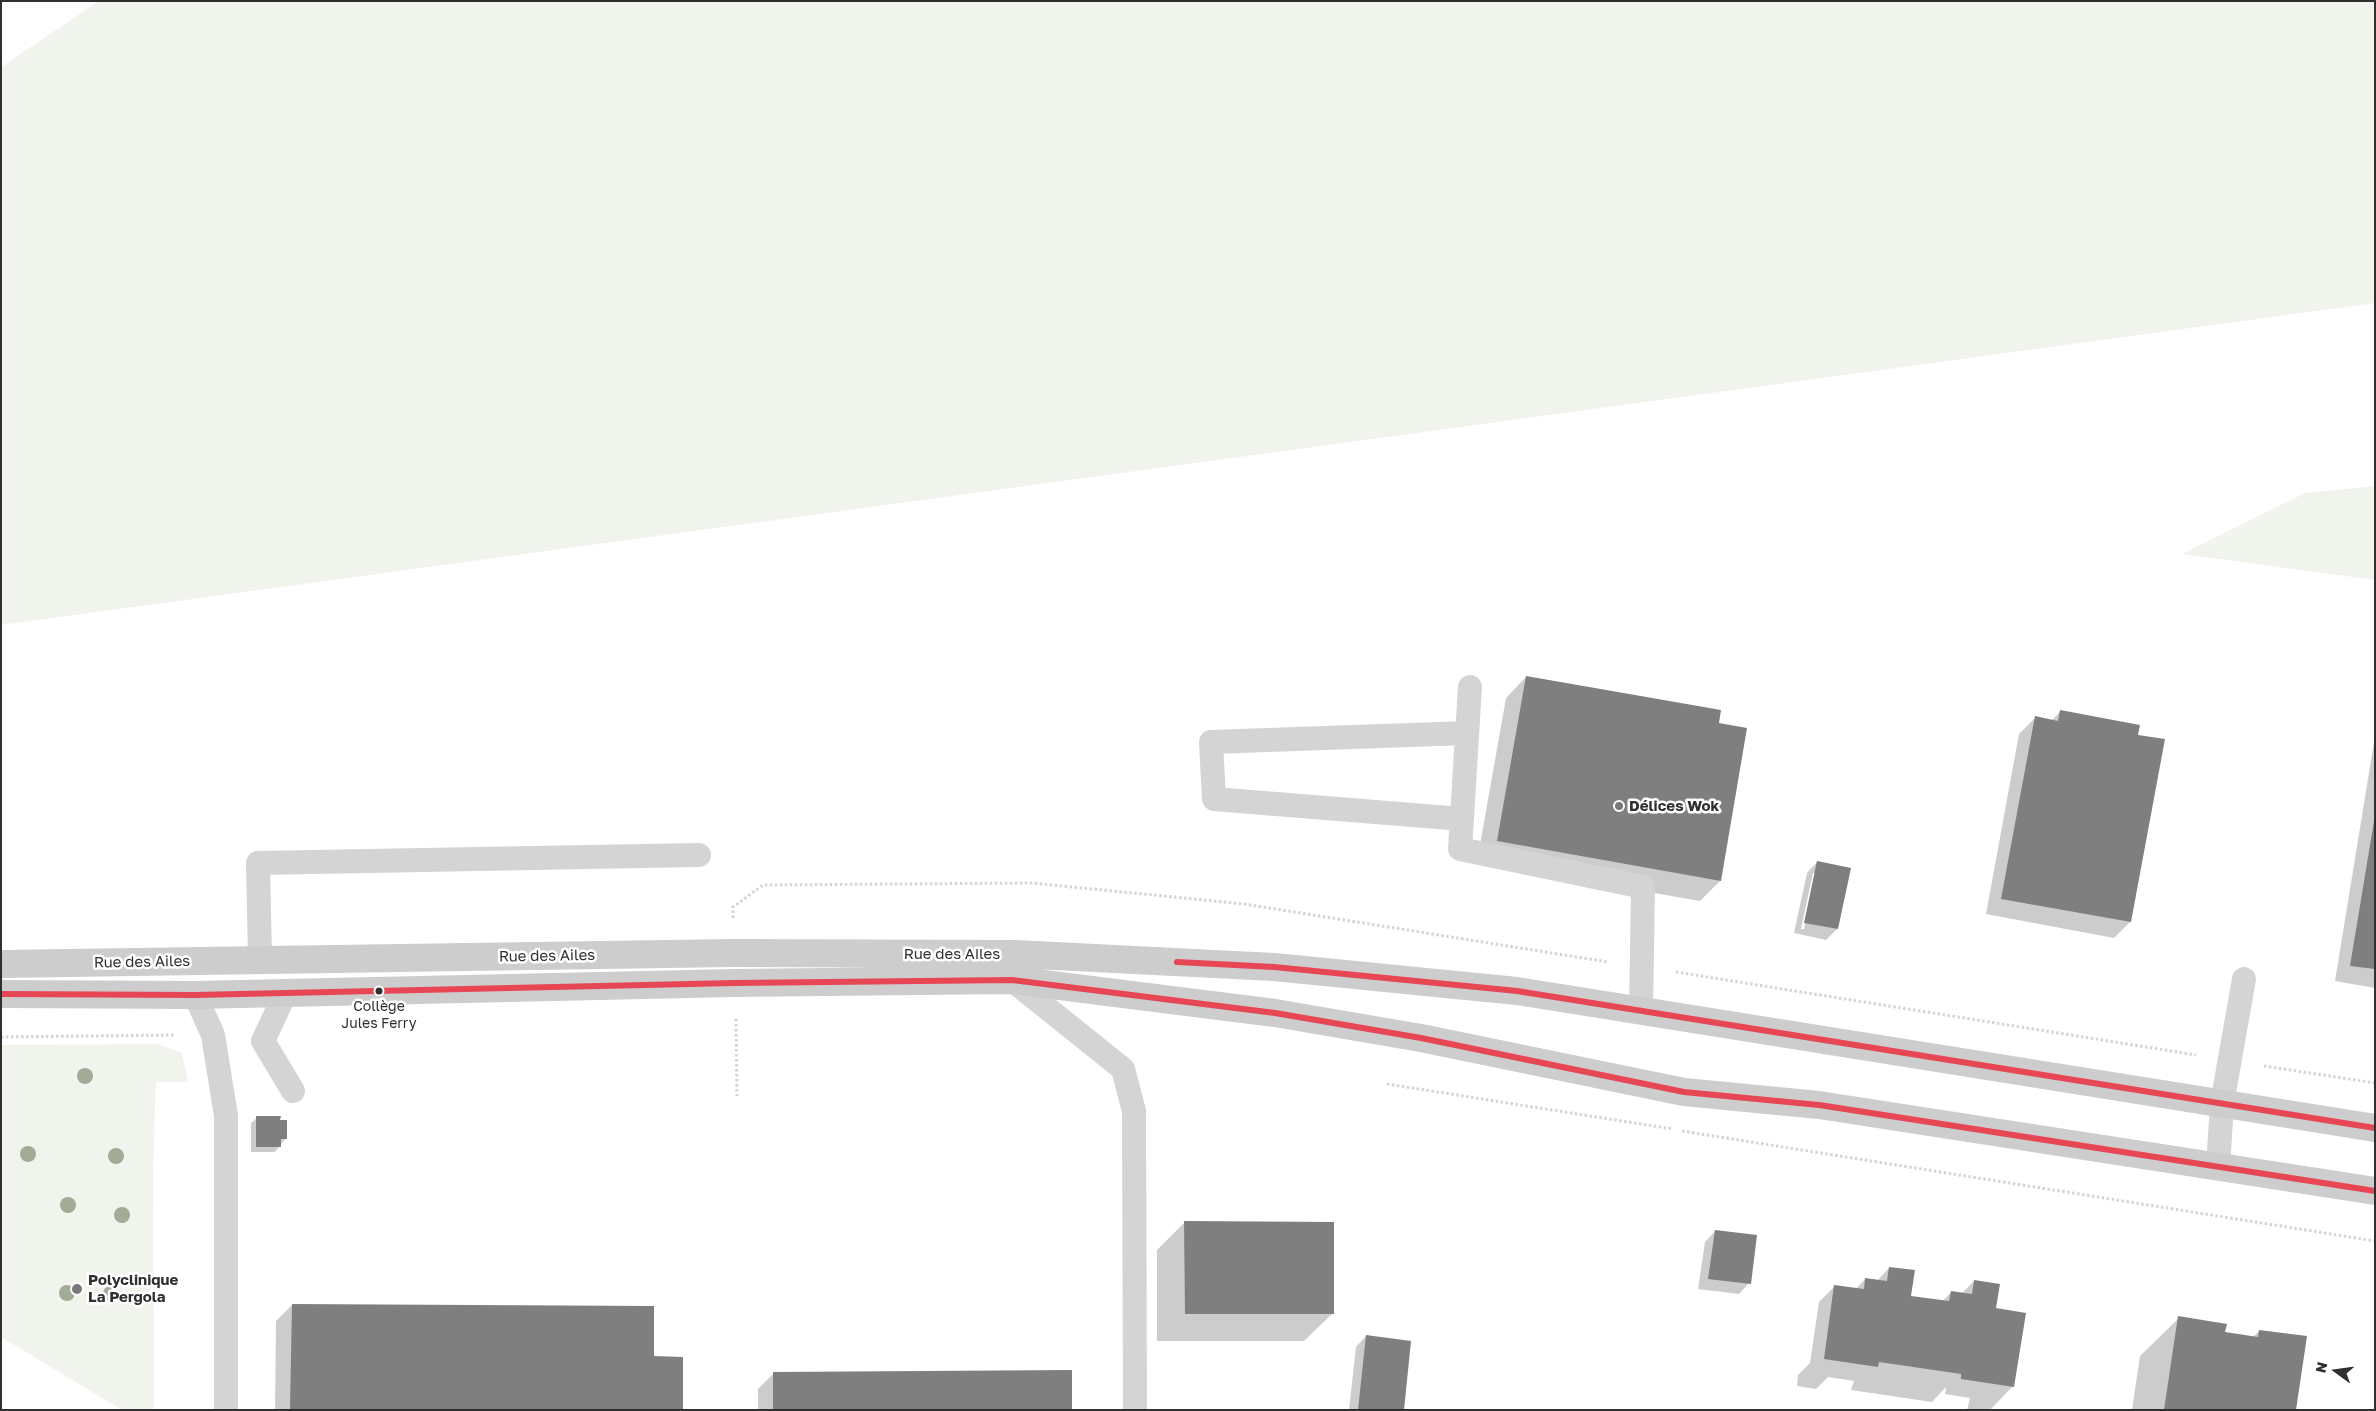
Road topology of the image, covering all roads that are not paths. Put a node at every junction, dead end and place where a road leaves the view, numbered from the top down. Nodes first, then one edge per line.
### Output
1 (1470, 687) dead end
2 (1467, 733) junction
3 (1462, 818) junction
4 (699, 855) dead end
5 (260, 960) junction
6 (1, 964) edge
7 (2244, 979) dead end
8 (1012, 980) junction
9 (286, 992) junction
10 (1, 994) edge
11 (195, 994) junction
12 (1641, 1011) junction
13 (294, 1091) dead end
14 (2222, 1104) junction
15 (2375, 1128) edge
16 (2218, 1167) junction
17 (2375, 1191) edge
18 (226, 1410) edge
19 (1135, 1410) edge

1 - 2 lane
2 - 3 lane
2 - 3 lane
3 - 12 lane
4 - 5 lane
5 - 6 main road, Rue des Ailes
5 - 12 main road, Rue des Ailes
7 - 14 lane
8 - 9 main road, Rue des Ailes
8 - 16 main road, Rue des Ailes
8 - 19 lane
9 - 11 main road, Rue des Ailes
9 - 13 lane
10 - 11 main road, Rue des Ailes
11 - 18 lane
12 - 14 main road, Rue des Ailes
14 - 15 main road, Rue des Ailes
14 - 16 lane
16 - 17 main road, Rue des Ailes

